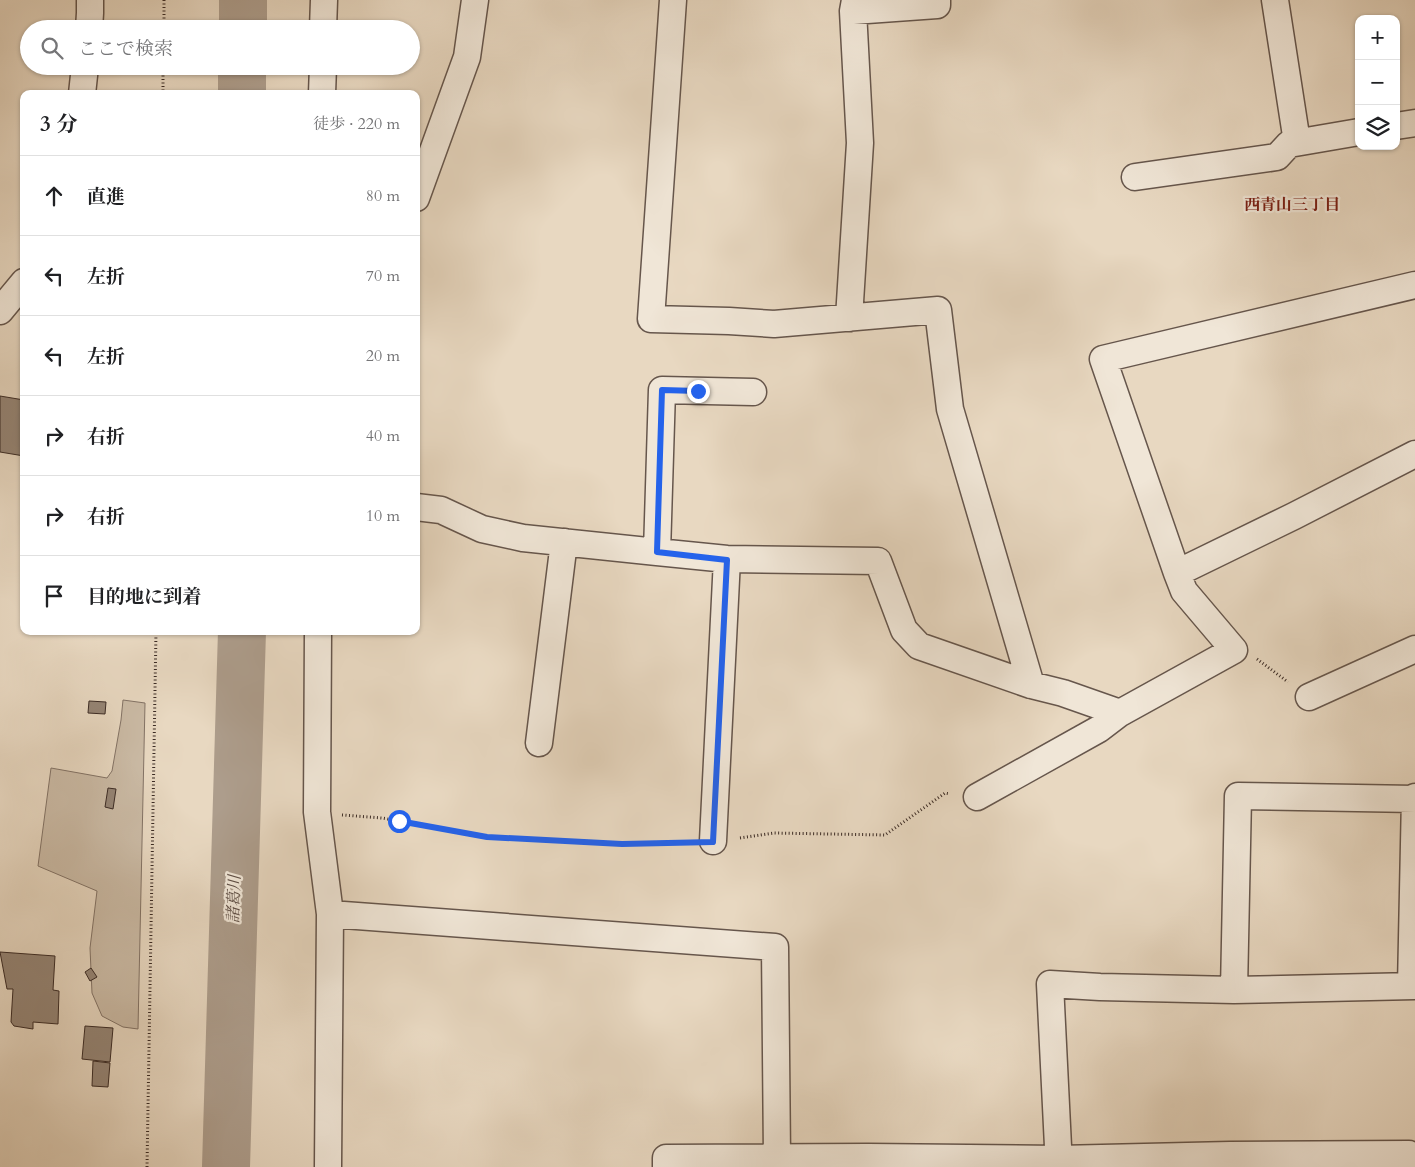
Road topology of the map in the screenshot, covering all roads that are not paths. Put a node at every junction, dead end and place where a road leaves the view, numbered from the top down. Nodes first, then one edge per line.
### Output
1 (90, 0) edge
2 (324, 0) edge
3 (475, 0) edge
4 (673, 0) edge
5 (937, 0) edge
6 (1275, 0) edge
7 (854, 6) edge
8 (90, 20) edge
9 (323, 20) edge
10 (84, 75) edge
11 (323, 75) edge
12 (82, 90) edge
13 (322, 90) edge
14 (1415, 122) edge
15 (1400, 125) edge
16 (1355, 133) edge
17 (1298, 142) junction
18 (1135, 177) dead end
19 (420, 187) edge
20 (1415, 285) edge
21 (20, 287) edge
22 (0, 311) edge
23 (849, 318) junction
24 (753, 392) dead end
25 (1415, 454) edge
26 (420, 507) edge
27 (564, 542) junction
28 (657, 552) junction
29 (727, 560) junction
30 (1177, 573) junction
31 (318, 635) edge
32 (1415, 649) edge
33 (1032, 685) junction
34 (1308, 697) road end
35 (1120, 713) junction
36 (539, 743) dead end
37 (977, 797) road end
38 (1415, 798) edge
39 (713, 842) road end
40 (330, 914) junction
41 (1413, 986) edge
42 (1234, 990) junction
43 (777, 1158) junction
44 (1231, 1161) edge
45 (868, 1162) edge
46 (1060, 1163) edge
47 (328, 1167) edge
48 (666, 1167) edge
49 (1409, 1167) edge

1 - 8 street
2 - 9 street
3 - 19 street
4 - 23 street
5 - 7 street
6 - 17 street
7 - 23 street
10 - 12 street
11 - 13 street
14 - 15 street
16 - 17 street
17 - 18 street
20 - 30 street
21 - 22 street
23 - 33 street
24 - 28 street
25 - 30 street
26 - 27 street
27 - 28 street
27 - 36 street
28 - 29 street
29 - 33 street
29 - 39 street
30 - 35 street
31 - 40 street
32 - 34 street
33 - 35 street
35 - 37 street
38 - 41 street
38 - 42 street
40 - 43 street
40 - 47 street
41 - 42 street
42 - 46 street
43 - 45 street
43 - 48 street
44 - 46 street
44 - 49 street
45 - 46 street

